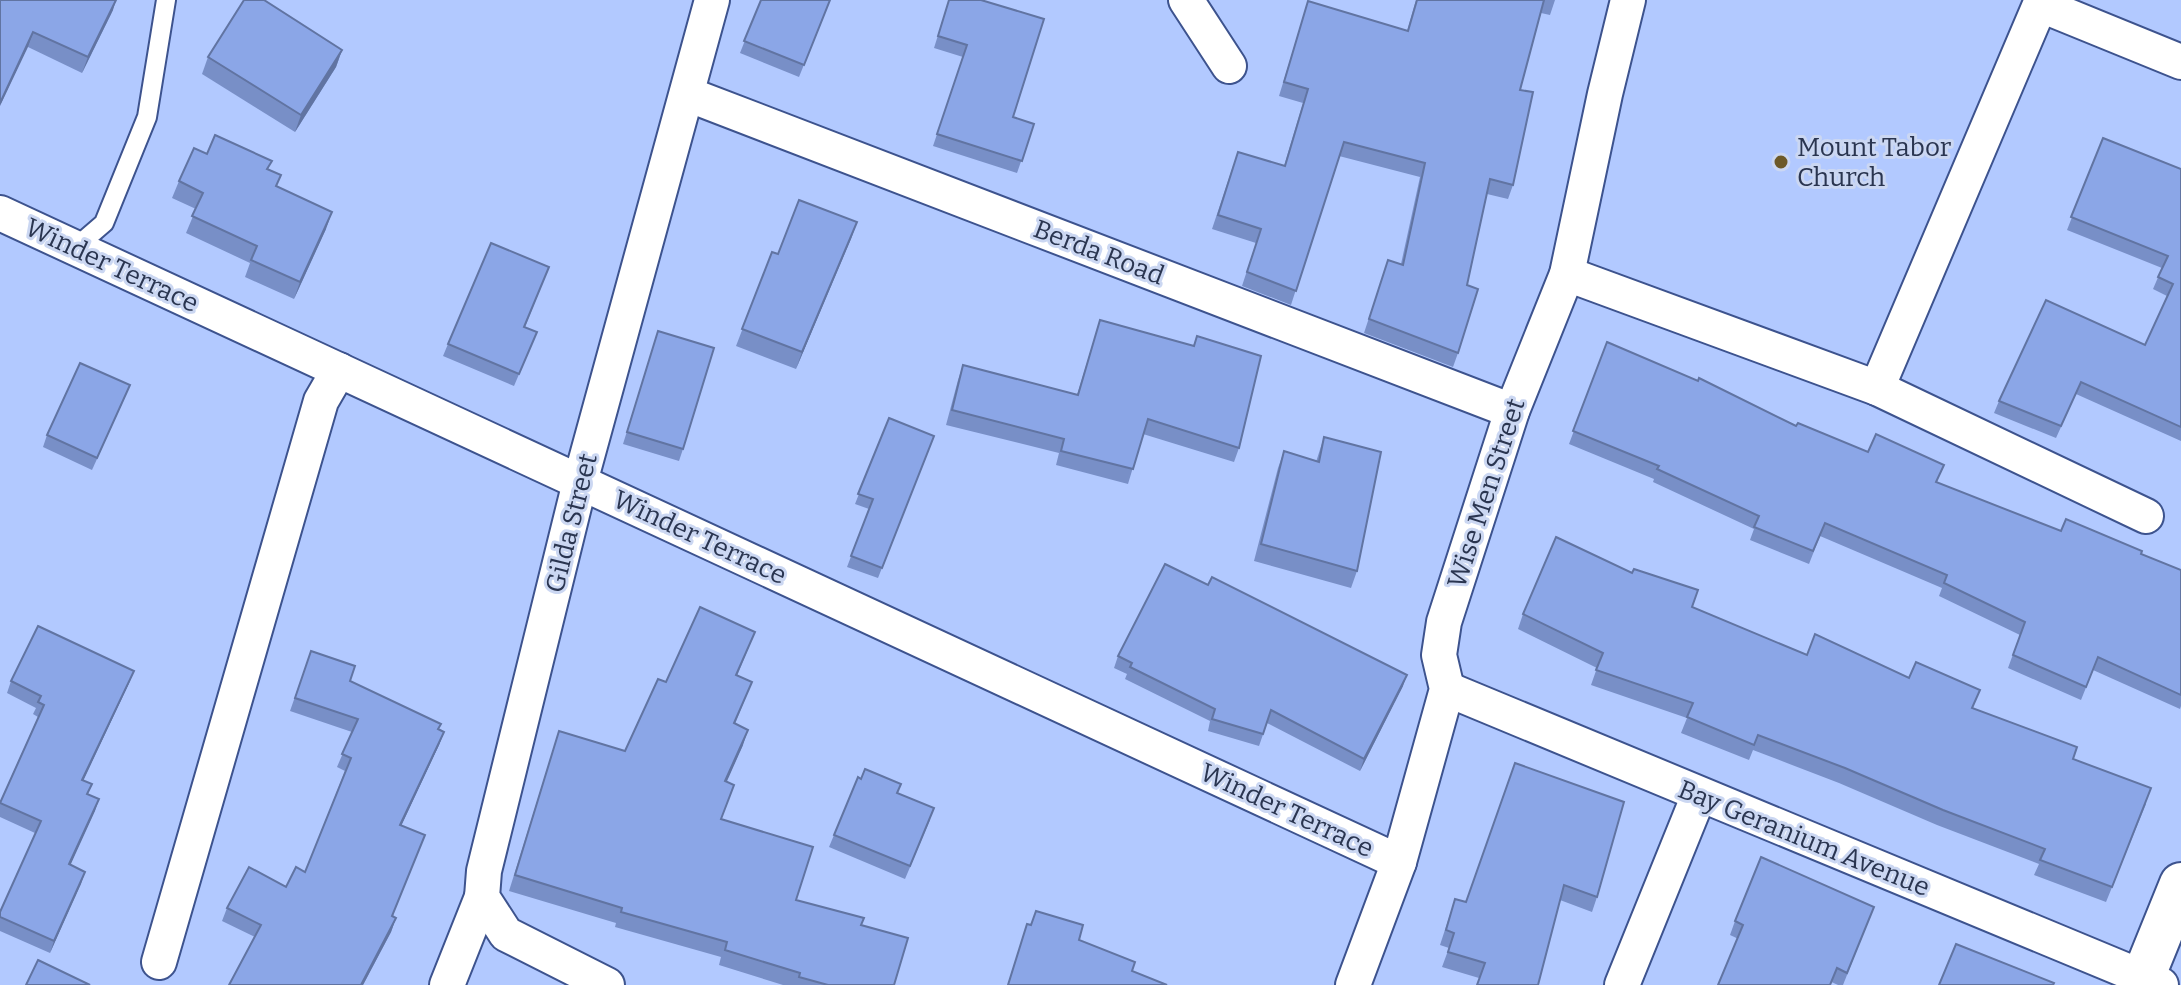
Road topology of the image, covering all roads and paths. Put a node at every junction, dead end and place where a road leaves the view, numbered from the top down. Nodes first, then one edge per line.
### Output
1 (166, 0) edge
2 (712, 0) edge
3 (1186, 0) edge
4 (1628, 0) edge
5 (2042, 2) edge
6 (2181, 62) edge
7 (1229, 66) dead end
8 (687, 94) junction
9 (0, 213) edge
10 (75, 248) junction
11 (1567, 274) junction
12 (339, 370) junction
13 (1877, 388) junction
14 (1512, 411) junction
15 (580, 482) junction
16 (2146, 516) dead end
17 (1447, 689) junction
18 (1699, 795) junction
19 (1399, 862) junction
20 (2181, 884) edge
21 (482, 897) junction
22 (159, 962) dead end
23 (2148, 982) edge
24 (447, 985) edge
25 (607, 985) edge
26 (1353, 985) edge
27 (1622, 985) edge

1 - 10 lane
2 - 8 street, Gilda Street
3 - 7 street
4 - 11 street, Wise Men Street
5 - 6 street
5 - 13 street
8 - 14 street, Berda Road
8 - 15 street, Gilda Street
9 - 10 street, Winder Terrace
10 - 12 street, Winder Terrace
11 - 13 street
11 - 14 street, Wise Men Street
12 - 15 street, Winder Terrace
12 - 22 street
13 - 16 street
14 - 17 street, Wise Men Street
15 - 19 street, Winder Terrace
15 - 21 street, Gilda Street
17 - 18 street, Bay Geranium Avenue
17 - 19 street, Wise Men Street
18 - 23 street, Bay Geranium Avenue
18 - 27 street
19 - 26 street, Wise Men Street
20 - 23 street
21 - 24 street, Gilda Street
21 - 25 street

